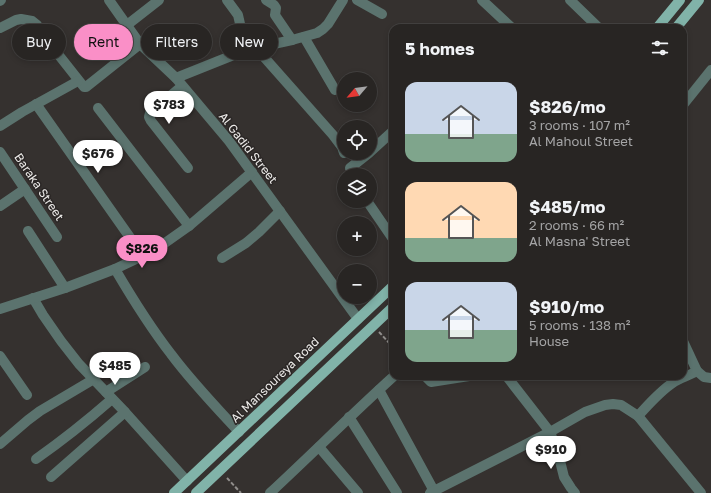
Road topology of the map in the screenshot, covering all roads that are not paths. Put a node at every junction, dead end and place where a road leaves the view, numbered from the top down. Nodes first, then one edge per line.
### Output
1 (109, 0) edge
2 (159, 0) edge
3 (227, 0) edge
4 (266, 0) edge
5 (343, 0) edge
6 (357, 0) edge
7 (482, 0) edge
8 (570, 0) edge
9 (680, 0) edge
10 (699, 0) edge
11 (382, 14) dead end
12 (126, 24) edge
13 (128, 24) edge
14 (241, 24) edge
15 (508, 24) edge
16 (595, 24) edge
17 (660, 24) edge
18 (679, 24) edge
19 (0, 28) edge
20 (133, 34) edge
21 (304, 37) junction
22 (292, 40) junction
23 (278, 43) edge
24 (140, 44) junction
25 (223, 60) edge
26 (261, 60) edge
27 (711, 70) edge
28 (176, 78) junction
29 (78, 80) junction
30 (182, 86) junction
31 (335, 90) dead end
32 (687, 100) edge
33 (36, 104) junction
34 (98, 108) dead end
35 (0, 126) edge
36 (389, 135) edge
37 (337, 140) edge
38 (377, 145) edge
39 (0, 152) edge
40 (362, 160) edge
41 (4, 166) edge
42 (188, 168) dead end
43 (355, 168) edge
44 (252, 172) junction
45 (25, 189) junction
46 (0, 206) edge
47 (373, 208) edge
48 (280, 211) junction
49 (189, 226) junction
50 (28, 231) dead end
51 (389, 233) edge
52 (56, 237) dead end
53 (143, 256) junction
54 (222, 258) dead end
55 (115, 269) junction
56 (65, 288) junction
57 (389, 290) edge
58 (33, 298) junction
59 (0, 309) edge
60 (389, 311) edge
61 (358, 319) junction
62 (687, 350) edge
63 (0, 356) edge
64 (145, 367) dead end
65 (697, 371) junction
66 (687, 376) edge
67 (711, 378) edge
68 (94, 379) junction
69 (390, 380) edge
70 (429, 380) edge
71 (444, 380) edge
72 (510, 380) edge
73 (679, 380) edge
74 (379, 390) junction
75 (27, 395) dead end
76 (109, 396) junction
77 (125, 412) junction
78 (638, 416) junction
79 (349, 417) junction
80 (239, 432) junction
81 (550, 432) junction
82 (0, 444) edge
83 (319, 447) junction
84 (36, 459) dead end
85 (51, 477) dead end
86 (187, 481) junction
87 (432, 492) edge
88 (174, 493) edge
89 (196, 493) edge
90 (270, 493) edge
91 (358, 493) edge
92 (397, 493) edge
93 (575, 493) edge
94 (701, 493) edge

1 - 12 street, Al Gadid Street
2 - 13 street
3 - 14 street
4 - 22 street
5 - 21 street
6 - 11 street
7 - 15 street
8 - 16 street
9 - 17 main road
10 - 18 main road
19 - 29 street
20 - 24 street, Al Gadid Street
21 - 22 street
21 - 31 street
22 - 23 street
24 - 28 street, Al Gadid Street
24 - 29 street
25 - 28 street
26 - 37 street
27 - 32 street
28 - 30 street, Al Gadid Street
29 - 33 street
30 - 42 street
30 - 44 street, Al Gadid Street
33 - 35 street
33 - 53 street
34 - 49 street
36 - 38 street
39 - 41 street, Baraka Street
40 - 43 street
41 - 45 street, Baraka Street
44 - 48 street, Al Gadid Street
44 - 49 street
45 - 46 street
45 - 52 street, Baraka Street
47 - 51 street
48 - 54 street
48 - 61 street, Al Gadid Street
49 - 53 street
50 - 56 street
53 - 55 street
55 - 56 street
55 - 80 street
56 - 58 street
57 - 61 main road, Al Mansoureya Road
58 - 59 street
58 - 68 street
60 - 89 main road
61 - 80 main road, Al Mansoureya Road
62 - 65 street
63 - 75 street
64 - 76 street
65 - 66 street
65 - 67 street
68 - 76 street
68 - 82 street
69 - 74 street
70 - 71 street
72 - 81 street
73 - 78 street
74 - 79 street
74 - 87 street
76 - 77 street
76 - 84 street
77 - 85 street
77 - 86 street
78 - 81 street
78 - 94 street
79 - 83 street
79 - 92 street
80 - 86 main road, Al Mansoureya Road
81 - 87 street
81 - 93 street
83 - 90 street
83 - 91 street
86 - 88 main road, Al Mansoureya Road

